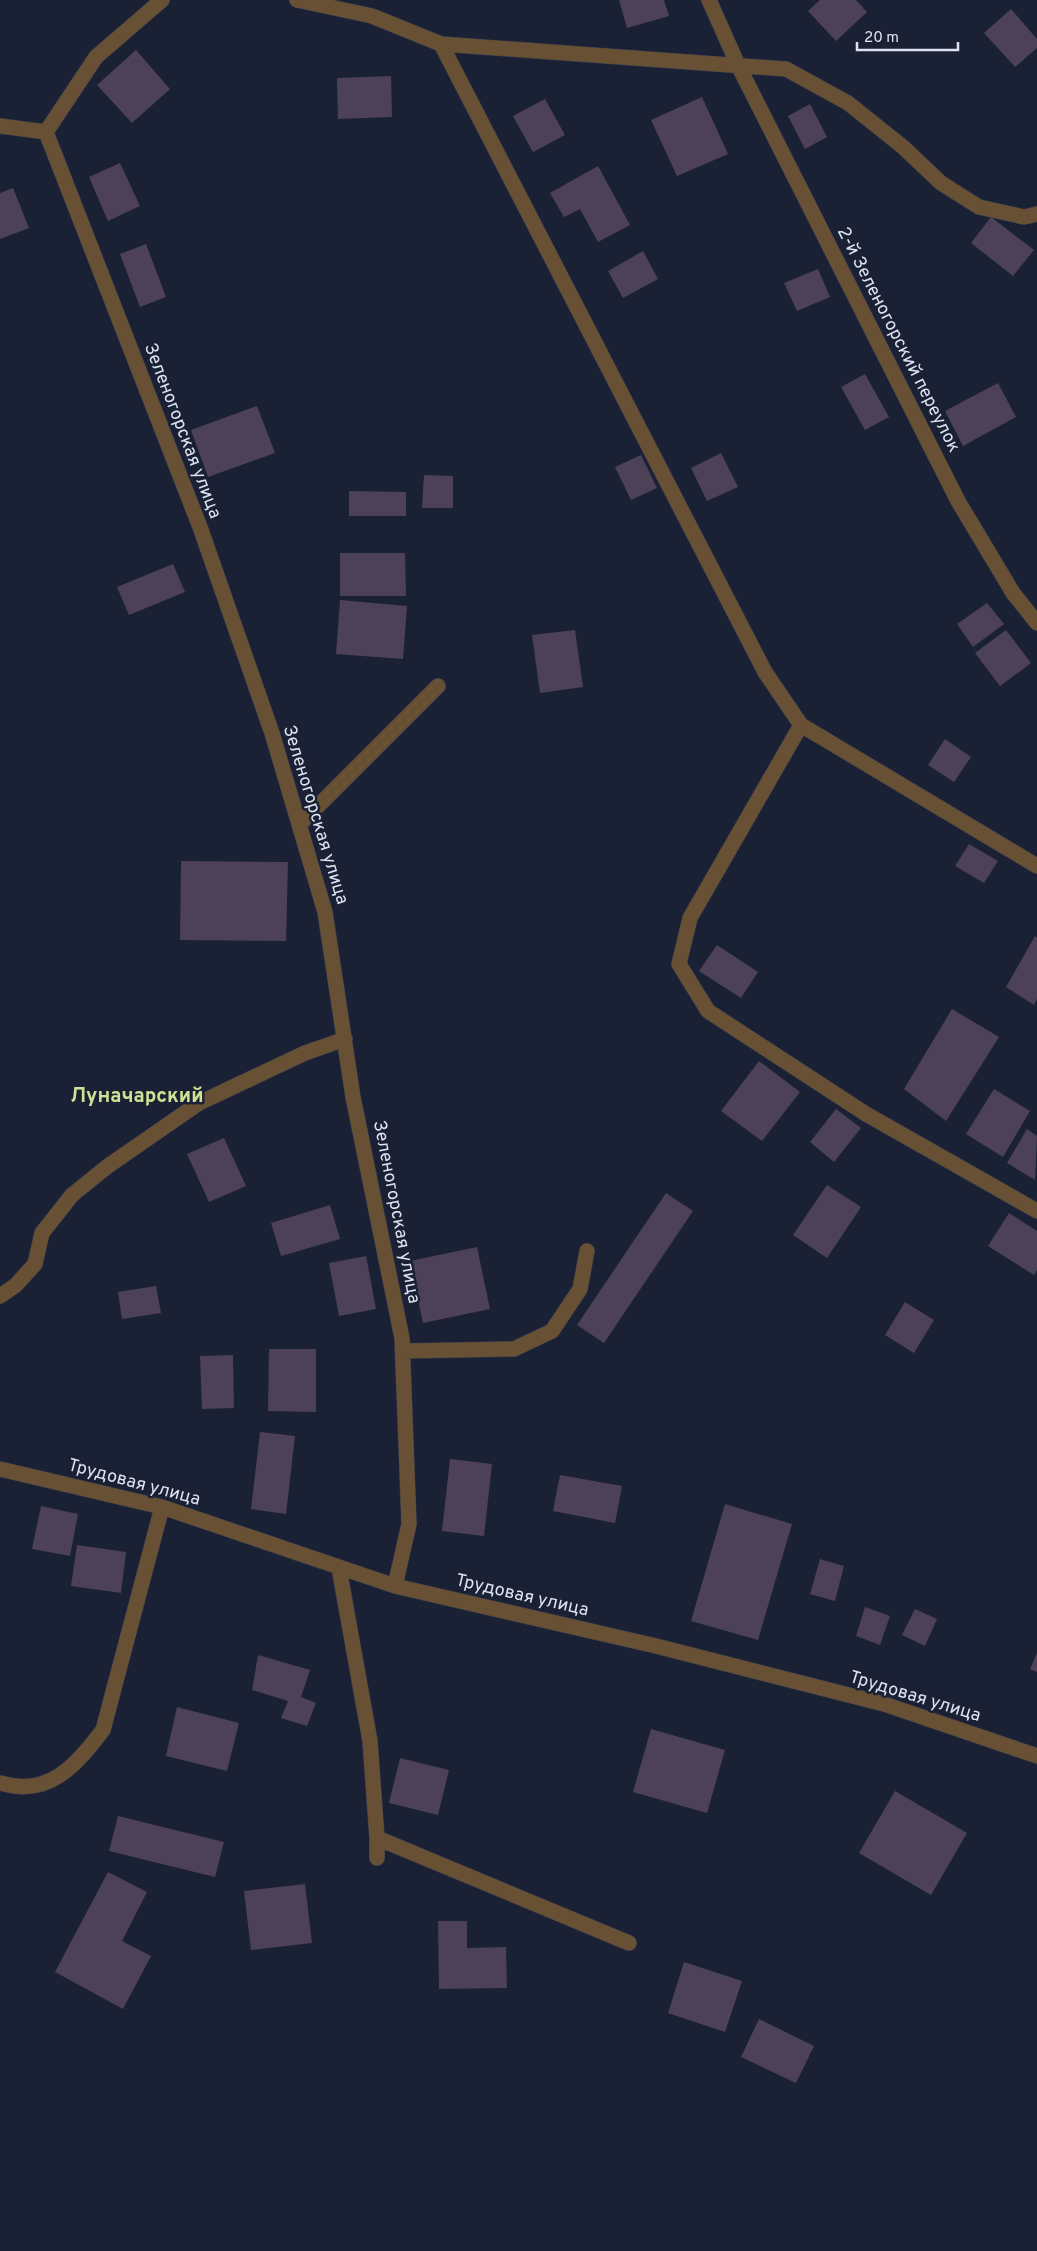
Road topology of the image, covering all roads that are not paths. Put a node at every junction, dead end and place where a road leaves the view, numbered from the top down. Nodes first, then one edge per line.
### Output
1 (162, 0) edge
2 (297, 0) edge
3 (709, 0) edge
4 (442, 44) junction
5 (738, 65) junction
6 (0, 126) edge
7 (46, 132) junction
8 (1037, 214) edge
9 (1037, 623) edge
10 (438, 686) dead end
11 (801, 725) junction
12 (299, 825) junction
13 (1037, 866) edge
14 (345, 1039) junction
15 (1037, 1211) edge
16 (587, 1251) dead end
17 (0, 1296) edge
18 (403, 1351) junction
19 (0, 1469) edge
20 (162, 1507) junction
21 (339, 1568) junction
22 (395, 1586) junction
23 (1037, 1756) edge
24 (0, 1783) edge
25 (377, 1838) junction
26 (377, 1858) dead end
27 (629, 1943) dead end

1 - 7 street
2 - 4 street
3 - 5 street, 2-й Зеленогорский переулок
4 - 5 street
4 - 11 street
5 - 8 street
5 - 9 street, 2-й Зеленогорский переулок
6 - 7 street
7 - 12 street, Зеленогорская улица
10 - 12 street
11 - 13 street
11 - 15 street
12 - 14 street, Зеленогорская улица
14 - 17 street
14 - 18 street, Зеленогорская улица
16 - 18 street
18 - 22 street, Зеленогорская улица
19 - 20 street, Трудовая улица
20 - 21 street, Трудовая улица
20 - 24 street
21 - 22 street, Трудовая улица
21 - 25 street
22 - 23 street, Трудовая улица
25 - 26 street
25 - 27 street

